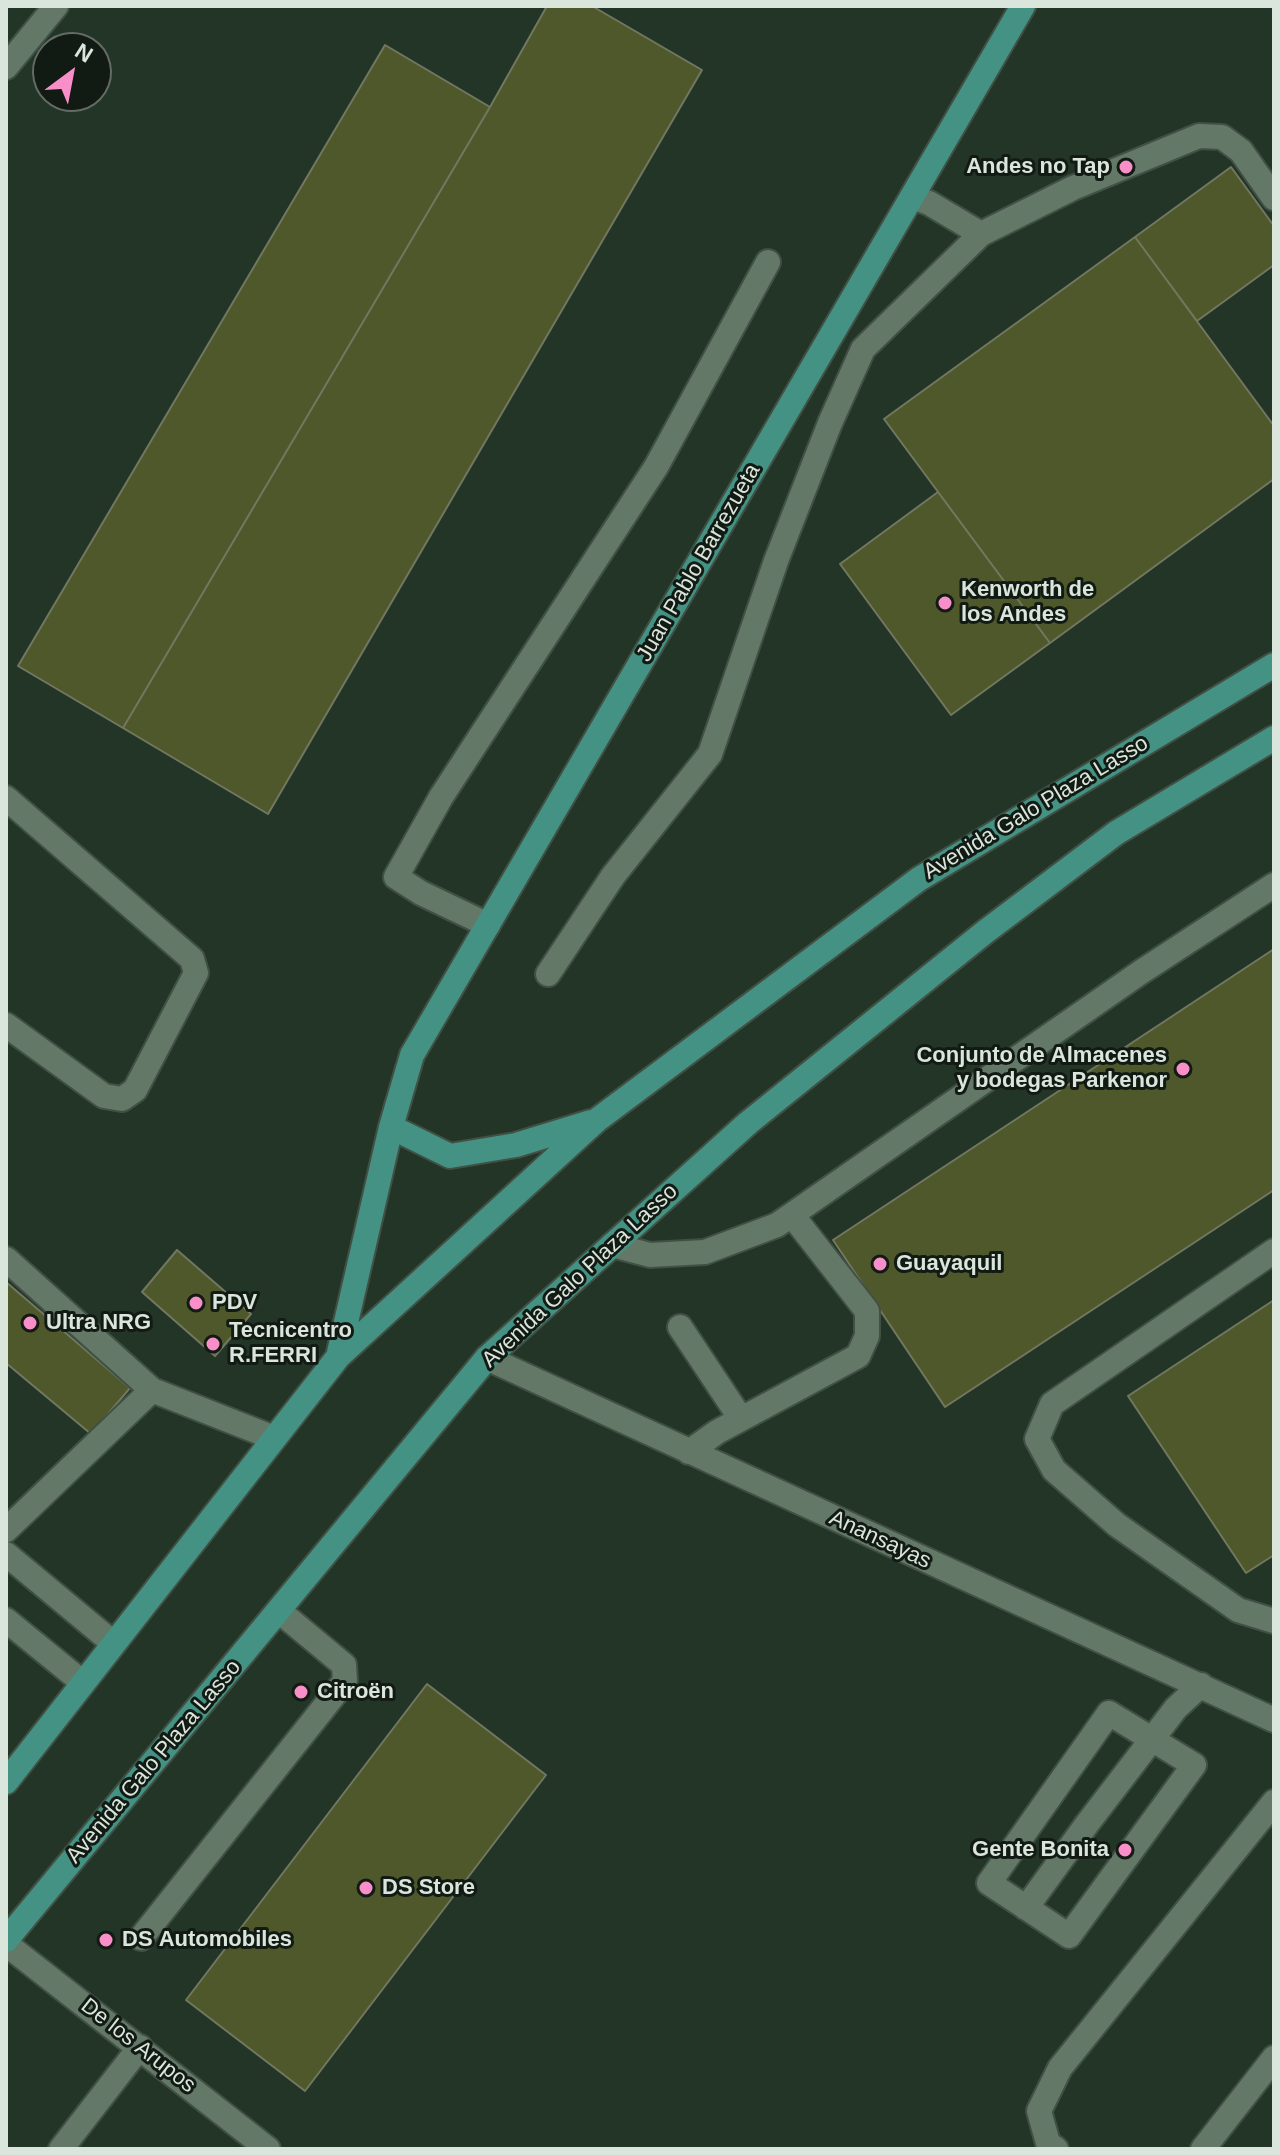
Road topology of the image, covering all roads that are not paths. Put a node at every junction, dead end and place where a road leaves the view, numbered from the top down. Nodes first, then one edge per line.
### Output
1 (56, 6) edge
2 (1023, 6) edge
3 (6, 67) edge
4 (912, 197) junction
5 (1274, 198) edge
6 (981, 234) junction
7 (768, 262) dead end
8 (1274, 665) edge
9 (1274, 738) edge
10 (6, 798) edge
11 (1274, 885) edge
12 (488, 925) junction
13 (548, 974) dead end
14 (6, 1025) edge
15 (597, 1120) junction
16 (391, 1127) junction
17 (792, 1215) junction
18 (612, 1245) junction
19 (1274, 1251) edge
20 (6, 1259) edge
21 (680, 1327) dead end
22 (338, 1357) junction
23 (487, 1358) junction
24 (152, 1390) junction
25 (741, 1419) junction
26 (274, 1438) junction
27 (689, 1452) junction
28 (6, 1530) edge
29 (6, 1554) edge
30 (279, 1611) junction
31 (6, 1620) edge
32 (1274, 1621) edge
33 (113, 1643) junction
34 (82, 1682) junction
35 (1201, 1685) junction
36 (1274, 1720) edge
37 (1153, 1738) junction
38 (6, 1782) edge
39 (1274, 1802) edge
40 (1026, 1908) junction
41 (141, 1938) dead end
42 (6, 1942) edge
43 (140, 2047) junction
44 (1274, 2058) edge
45 (61, 2149) edge
46 (268, 2149) edge
47 (1056, 2149) edge
48 (1203, 2149) edge

1 - 3 street
2 - 4 main road, Juan Pablo Barrezueta
4 - 6 street
4 - 12 main road, Juan Pablo Barrezueta
5 - 6 street
6 - 13 street
7 - 12 street
8 - 15 main road, Avenida Galo Plaza Lasso
9 - 18 main road, Avenida Galo Plaza Lasso
10 - 14 street
11 - 17 street
12 - 16 main road, Juan Pablo Barrezueta
15 - 16 main road
15 - 22 main road, Avenida Galo Plaza Lasso
16 - 22 main road, Juan Pablo Barrezueta
17 - 18 street
17 - 25 street
18 - 23 main road, Avenida Galo Plaza Lasso
19 - 32 street
20 - 24 street
21 - 25 street
22 - 26 main road, Avenida Galo Plaza Lasso
23 - 27 street, Anansayas
23 - 30 main road, Avenida Galo Plaza Lasso
24 - 26 street
24 - 28 street
25 - 27 street
26 - 33 main road, Avenida Galo Plaza Lasso
27 - 35 street, Anansayas
29 - 33 street
30 - 41 street
30 - 42 main road, Avenida Galo Plaza Lasso
31 - 34 street
33 - 34 main road, Avenida Galo Plaza Lasso
34 - 38 main road, Avenida Galo Plaza Lasso
35 - 36 street, Anansayas
35 - 37 street
37 - 40 street
37 - 40 street
37 - 40 street
39 - 47 street
42 - 43 street, De los Arupos
43 - 45 street
43 - 46 street, De los Arupos
44 - 48 street

